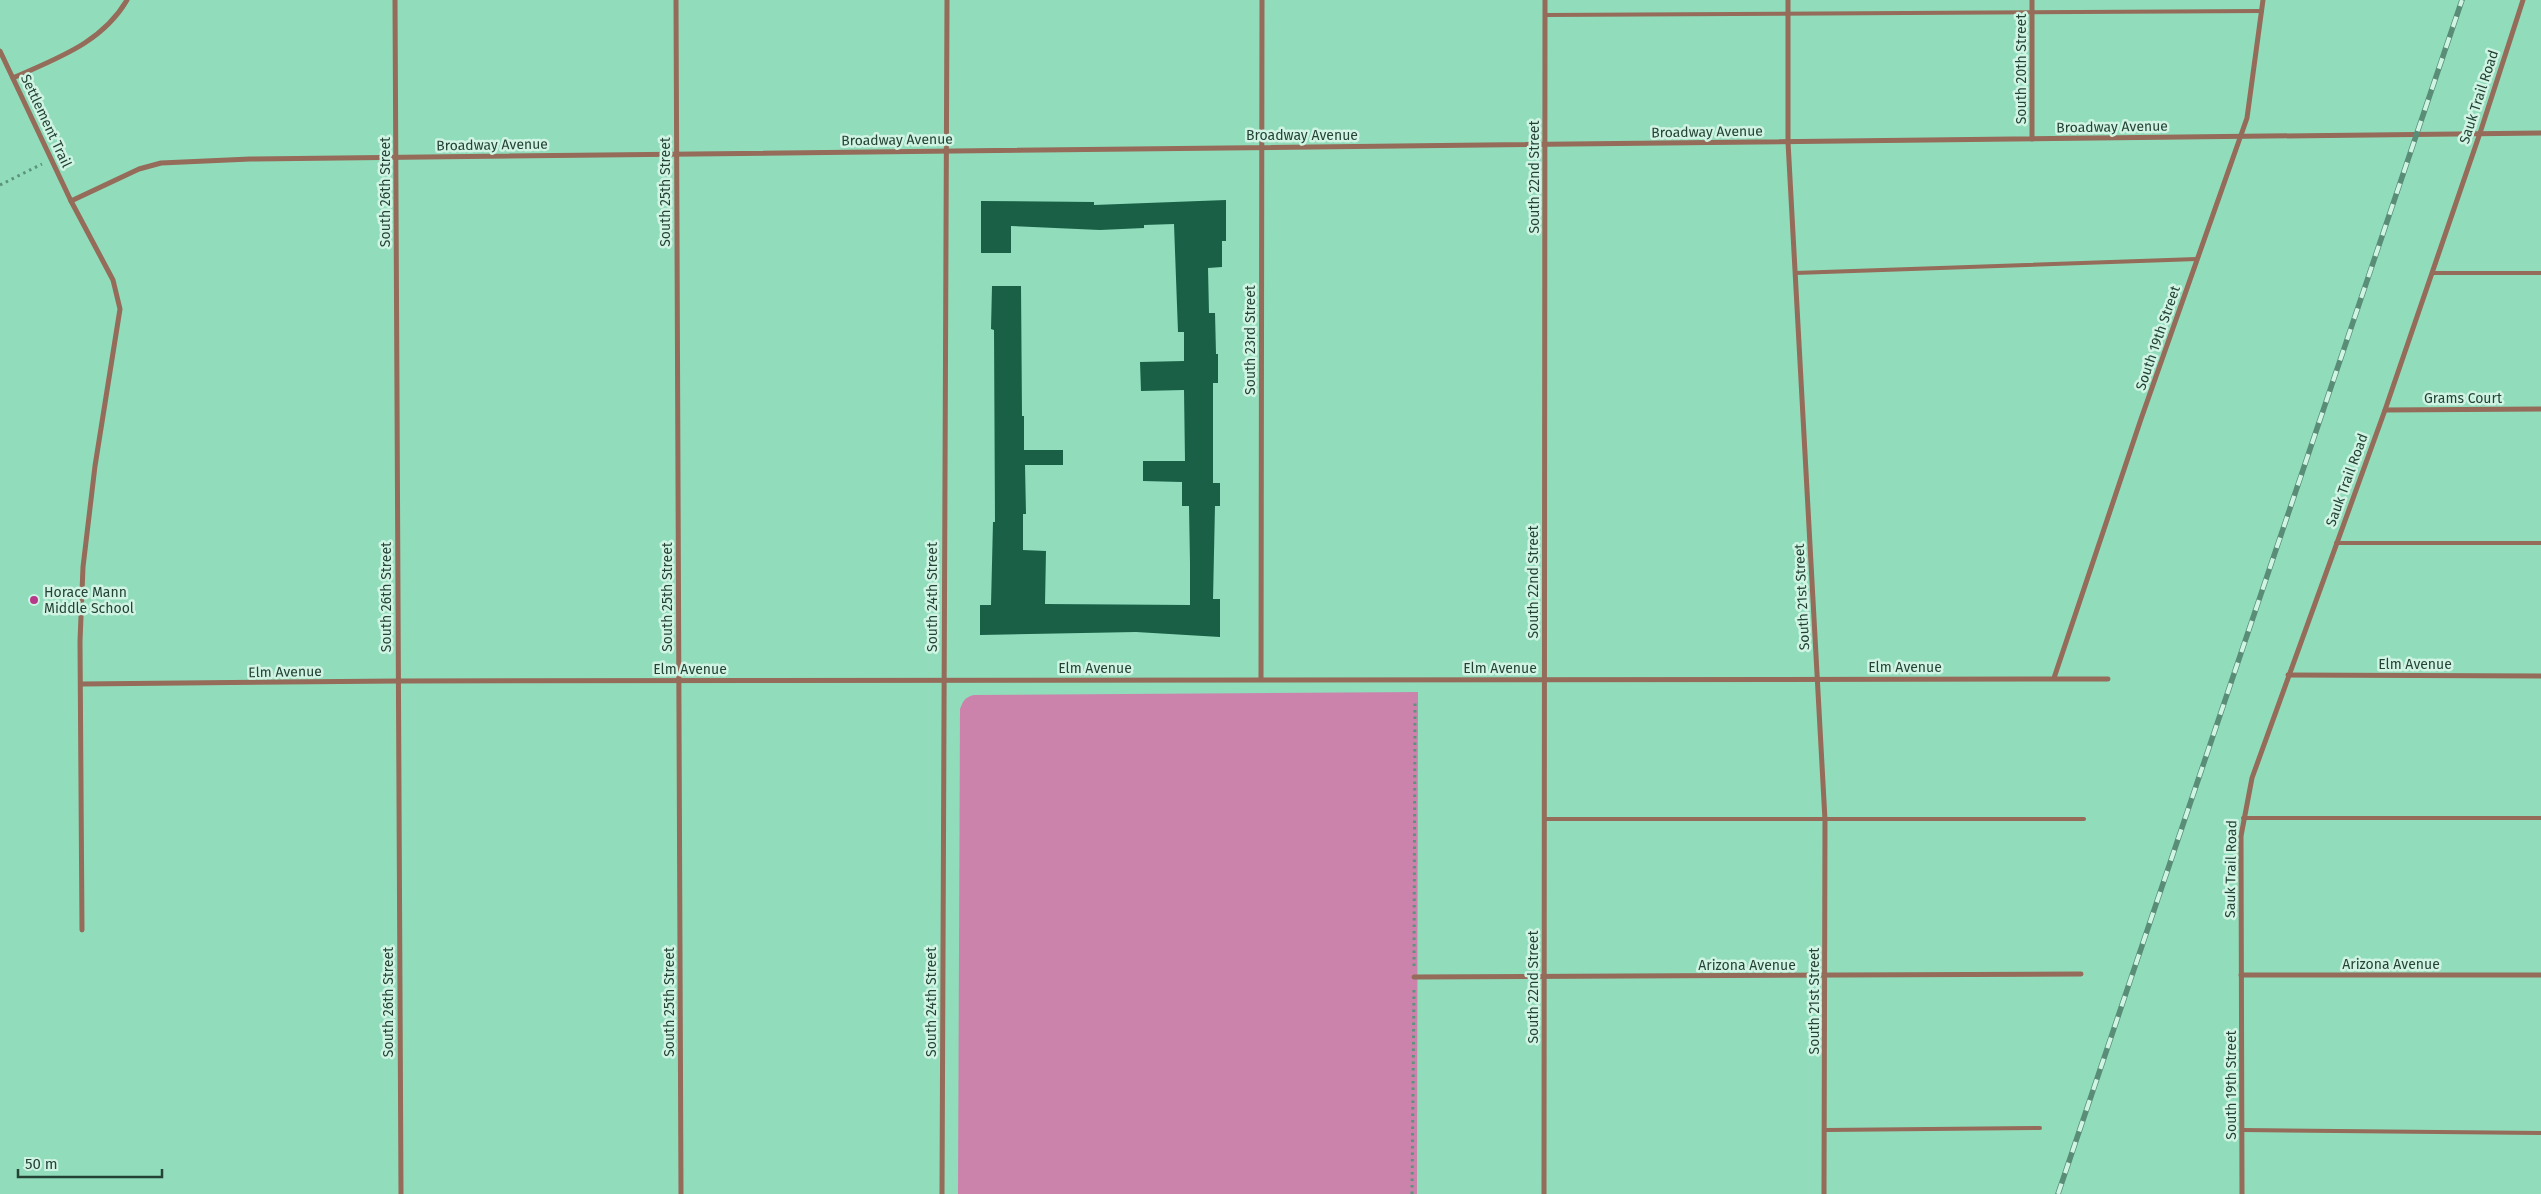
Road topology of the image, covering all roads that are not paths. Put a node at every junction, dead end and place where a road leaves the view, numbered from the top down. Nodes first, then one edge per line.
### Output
1 (127, 0) edge
2 (396, 0) edge
3 (676, 0) edge
4 (947, 0) edge
5 (1262, 0) edge
6 (1545, 0) edge
7 (1788, 0) edge
8 (2032, 0) edge
9 (2263, 0) edge
10 (2522, 0) edge
11 (2032, 10) junction
12 (2262, 10) junction
13 (1788, 13) junction
14 (1545, 15) junction
15 (0, 51) edge
16 (13, 78) junction
17 (2480, 133) junction
18 (2541, 133) edge
19 (2241, 136) junction
20 (2032, 139) junction
21 (1788, 142) junction
22 (1545, 145) junction
23 (1262, 146) junction
24 (945, 151) junction
25 (676, 154) junction
26 (396, 158) junction
27 (71, 201) junction
28 (2197, 260) junction
29 (1794, 273) junction
30 (2432, 273) junction
31 (2541, 273) edge
32 (2541, 409) edge
33 (2385, 410) junction
34 (2336, 543) junction
35 (2541, 543) edge
36 (2288, 675) junction
37 (2541, 676) edge
38 (1819, 678) junction
39 (2054, 678) junction
40 (1261, 679) junction
41 (1544, 679) junction
42 (2108, 679) dead end
43 (678, 680) junction
44 (943, 680) junction
45 (398, 681) junction
46 (82, 684) junction
47 (2243, 818) junction
48 (2541, 818) edge
49 (1545, 819) junction
50 (2084, 819) dead end
51 (1825, 820) junction
52 (82, 930) dead end
53 (2081, 974) dead end
54 (2541, 974) edge
55 (2241, 975) junction
56 (1826, 976) junction
57 (1414, 977) road end
58 (1545, 977) junction
59 (2040, 1128) dead end
60 (1825, 1130) junction
61 (2242, 1130) junction
62 (2541, 1132) edge
63 (401, 1194) edge
64 (681, 1194) edge
65 (942, 1194) edge
66 (1544, 1194) edge
67 (1824, 1194) edge
68 (2242, 1194) edge

1 - 16 street
2 - 26 street, South 26th Street
3 - 25 street, South 25th Street
4 - 24 street, South 24th Street
5 - 23 street, South 23rd Street
6 - 14 street, South 22nd Street
7 - 13 street, South 21st Street
8 - 11 street, South 20th Street
9 - 12 street, South 19th Street
10 - 17 street, Sauk Trail Road
11 - 12 lane
11 - 13 lane
11 - 20 street, South 20th Street
12 - 19 street, South 19th Street
13 - 14 lane
13 - 21 street, South 21st Street
14 - 22 street, South 22nd Street
15 - 16 street, Settlement Trail
16 - 27 street, Settlement Trail
17 - 18 street, Broadway Avenue
17 - 19 street, Broadway Avenue
17 - 30 street, Sauk Trail Road
19 - 20 street, Broadway Avenue
19 - 28 street, South 19th Street
20 - 21 street, Broadway Avenue
21 - 22 street, Broadway Avenue
21 - 29 street, South 21st Street
22 - 23 street, Broadway Avenue
22 - 41 street, South 22nd Street
23 - 24 street, Broadway Avenue
23 - 40 street, South 23rd Street
24 - 25 street, Broadway Avenue
24 - 44 street, South 24th Street
25 - 26 street, Broadway Avenue
25 - 43 street, South 25th Street
26 - 27 street, Broadway Avenue
26 - 45 street, South 26th Street
27 - 46 street, Settlement Trail
28 - 29 lane
28 - 39 street, South 19th Street
29 - 38 street, South 21st Street
30 - 31 lane
30 - 33 street, Sauk Trail Road
32 - 33 street, Grams Court
33 - 34 street, Sauk Trail Road
34 - 35 lane
34 - 36 street, Sauk Trail Road
36 - 37 street, Elm Avenue
36 - 47 street, Sauk Trail Road
38 - 39 street, Elm Avenue
38 - 41 street, Elm Avenue
38 - 51 street, South 21st Street
39 - 42 street, Elm Avenue
40 - 41 street, Elm Avenue
40 - 44 street, Elm Avenue
41 - 49 street, South 22nd Street
43 - 44 street, Elm Avenue
43 - 45 street, Elm Avenue
43 - 64 street, South 25th Street
44 - 65 street, South 24th Street
45 - 46 street, Elm Avenue
45 - 63 street, South 26th Street
46 - 52 street, Settlement Trail
47 - 48 lane
47 - 55 street, Sauk Trail Road
49 - 51 lane
49 - 58 street, South 22nd Street
50 - 51 lane
51 - 56 street, South 21st Street
53 - 56 street, Arizona Avenue
54 - 55 street, Arizona Avenue
55 - 61 street, South 19th Street
56 - 58 street, Arizona Avenue
56 - 60 street, South 21st Street
57 - 58 street, Arizona Avenue
58 - 66 street, South 22nd Street
59 - 60 lane
60 - 67 street, South 21st Street
61 - 62 lane
61 - 68 street, South 19th Street

